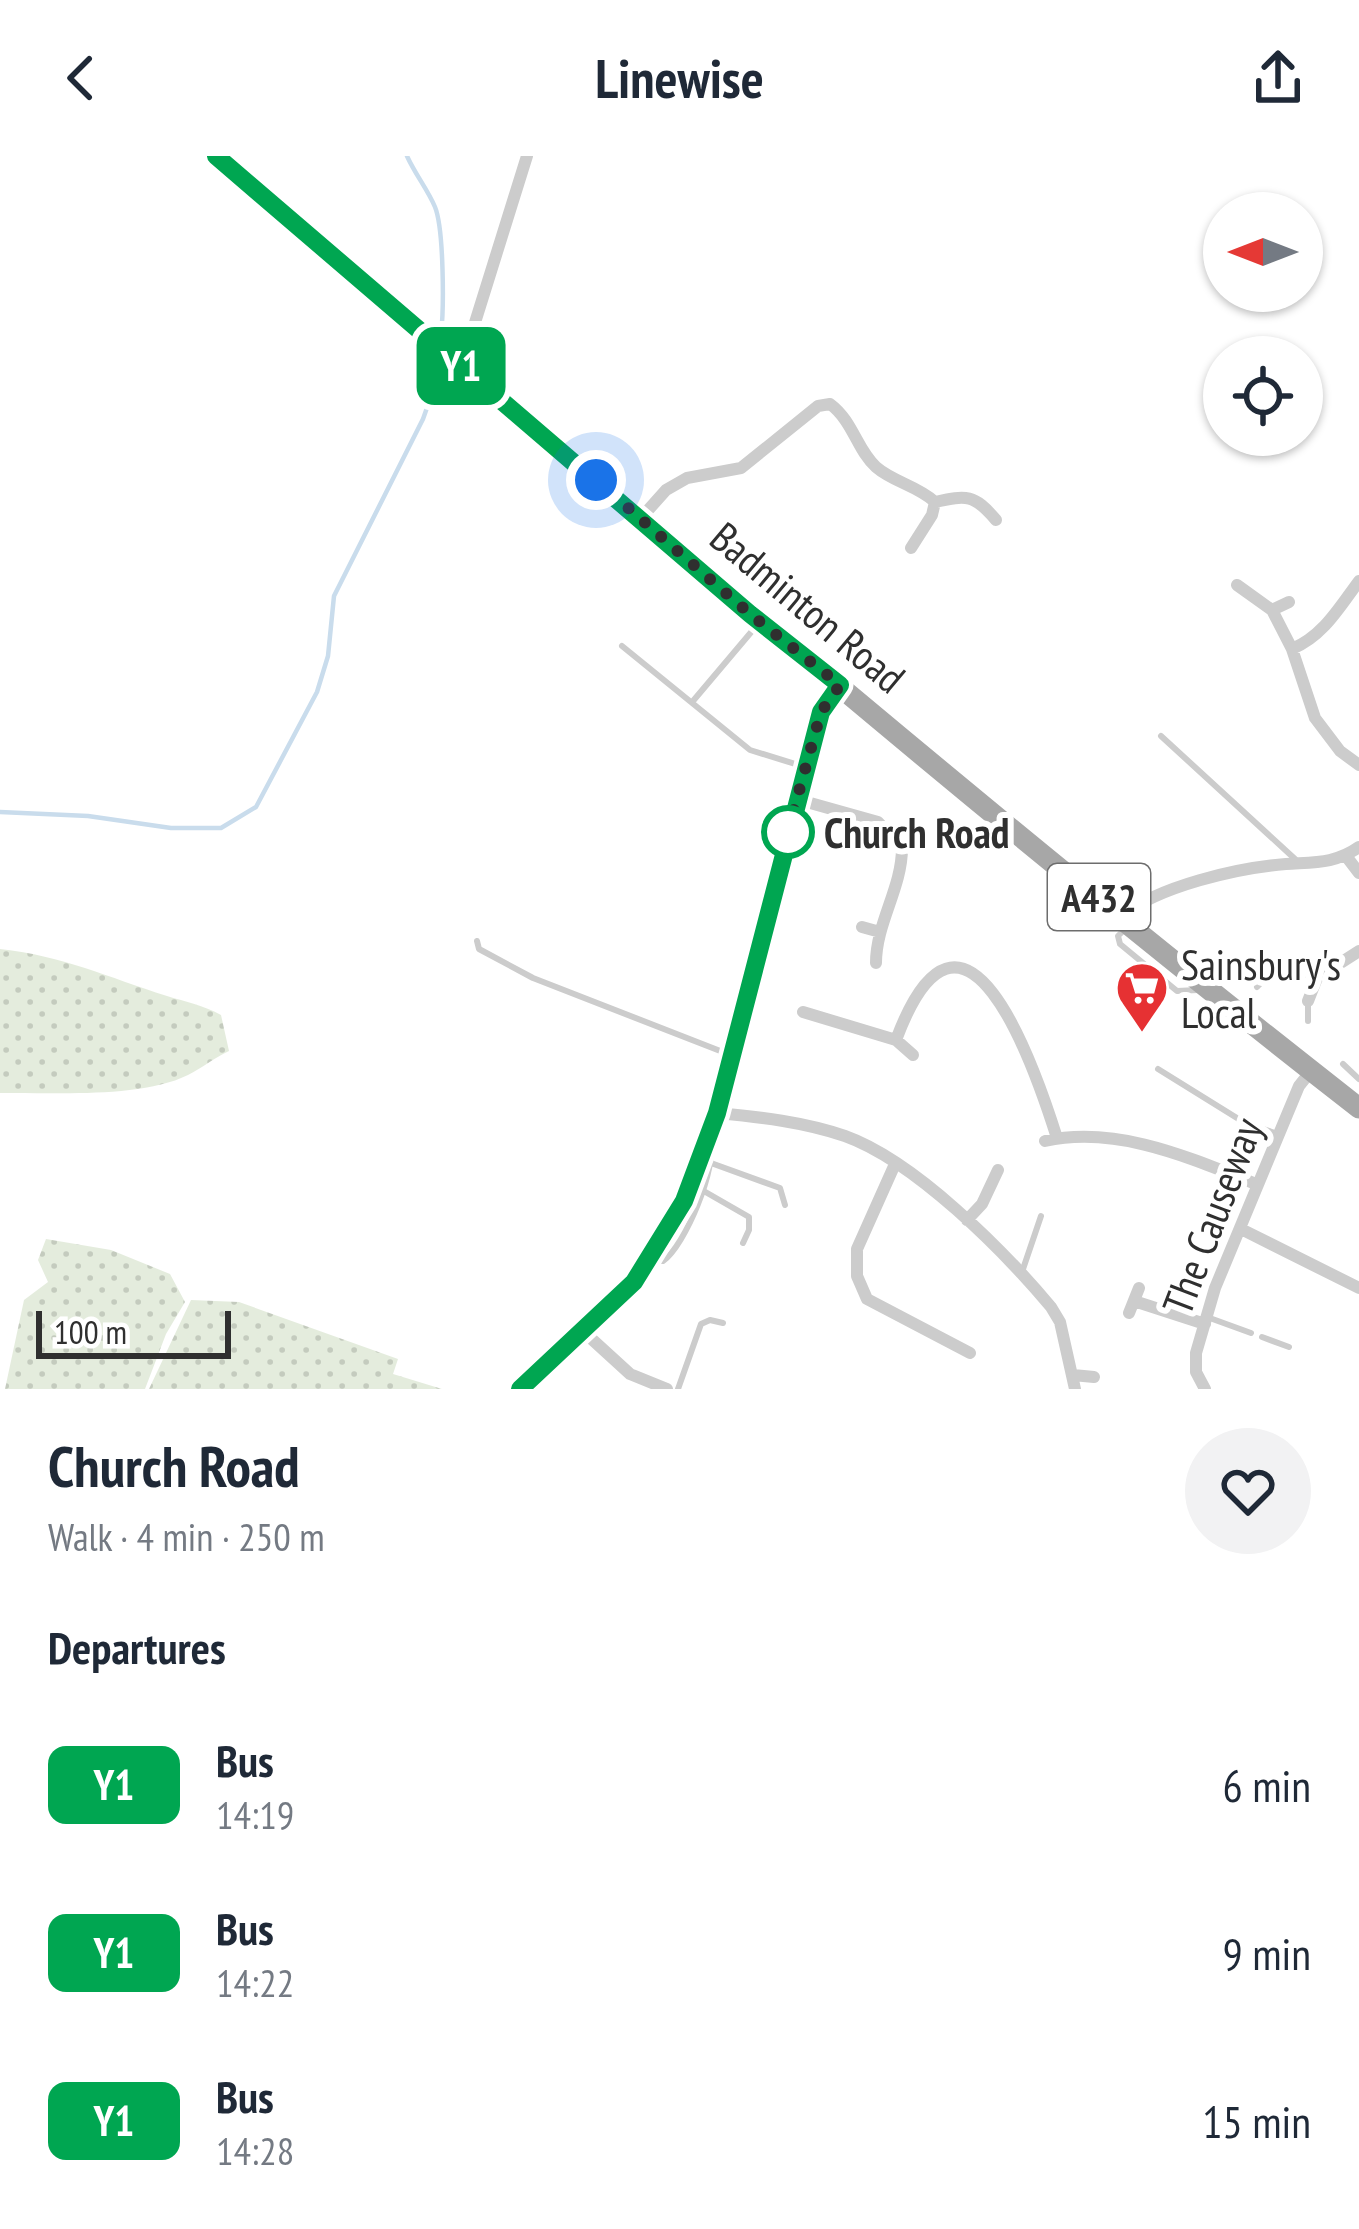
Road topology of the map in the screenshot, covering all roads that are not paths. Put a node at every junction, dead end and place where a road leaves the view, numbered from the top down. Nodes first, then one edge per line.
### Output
1 (216, 156) edge
2 (527, 156) edge
3 (454, 360) junction
4 (935, 502) junction
5 (641, 518) junction
6 (996, 520) dead end
7 (911, 548) dead end
8 (1359, 581) edge
9 (1237, 585) dead end
10 (1289, 602) dead end
11 (1272, 610) junction
12 (760, 621) junction
13 (622, 646) dead end
14 (1292, 649) junction
15 (840, 685) junction
16 (692, 702) junction
17 (1161, 736) dead end
18 (1359, 765) edge
19 (805, 767) junction
20 (796, 799) junction
21 (1359, 847) edge
22 (1346, 856) junction
23 (1300, 864) junction
24 (1359, 872) edge
25 (1126, 920) junction
26 (862, 927) dead end
27 (880, 932) junction
28 (477, 941) dead end
29 (1359, 951) edge
30 (876, 963) dead end
31 (1297, 965) joint
32 (1317, 978) junction
33 (1207, 988) junction
34 (1257, 988) dead end
35 (1309, 1000) joint
36 (803, 1012) dead end
37 (1308, 1021) dead end
38 (896, 1040) junction
39 (732, 1055) junction
40 (913, 1055) dead end
41 (1343, 1064) dead end
42 (1158, 1070) dead end
43 (1311, 1070) junction
44 (1359, 1078) edge
45 (1357, 1103) edge
46 (717, 1113) junction
47 (1278, 1134) junction
48 (709, 1139) junction
49 (711, 1163) junction
50 (895, 1164) junction
51 (998, 1170) dead end
52 (1256, 1184) junction
53 (702, 1190) junction
54 (785, 1205) dead end
55 (1041, 1216) dead end
56 (967, 1220) junction
57 (1241, 1229) junction
58 (742, 1243) dead end
59 (650, 1259) junction
60 (1022, 1276) junction
61 (1359, 1288) edge
62 (1134, 1300) dead end
63 (1206, 1321) junction
64 (723, 1323) dead end
65 (584, 1332) junction
66 (1251, 1333) dead end
67 (1262, 1337) dead end
68 (1289, 1347) dead end
69 (970, 1353) dead end
70 (1094, 1377) dead end
71 (1074, 1382) edge
72 (520, 1389) edge
73 (667, 1389) edge
74 (678, 1389) edge
75 (1205, 1389) edge

1 - 3 main road, Badminton Road / A432
2 - 3 street
3 - 5 main road, Badminton Road / A432
4 - 5 street
4 - 6 street
4 - 7 street
5 - 12 main road, Badminton Road / A432
8 - 14 street
9 - 11 street
10 - 11 street
11 - 14 street
12 - 15 main road, Badminton Road / A432
12 - 16 lane
13 - 16 lane
14 - 18 street
15 - 19 street
15 - 25 main road, Badminton Road / A432
16 - 19 lane
17 - 23 lane
19 - 20 street
20 - 27 street
20 - 39 street
21 - 22 street
22 - 23 street
22 - 24 street
23 - 25 street
25 - 33 main road, Badminton Road / A432
25 - 33 lane
26 - 27 street
27 - 30 street
28 - 39 lane
29 - 32 street
31 - 32 street
31 - 34 lane
32 - 35 street
33 - 43 main road, Badminton Road / A432
35 - 37 lane
36 - 38 street
38 - 40 street
38 - 52 street
39 - 46 street
41 - 44 lane
42 - 47 lane
43 - 45 main road, Badminton Road / A432
43 - 47 street, The Causeway
46 - 48 street
46 - 50 street
47 - 52 street, The Causeway
48 - 49 lane
48 - 59 street
49 - 53 lane
49 - 54 lane
50 - 56 street
50 - 69 street
51 - 56 street
52 - 57 street, The Causeway
53 - 58 lane
53 - 59 lane
55 - 60 lane
56 - 60 street
57 - 61 street
57 - 63 street, The Causeway
59 - 65 street
60 - 71 street
62 - 63 street
63 - 66 lane
63 - 75 street, The Causeway
64 - 74 lane
65 - 72 street
65 - 73 street
67 - 68 lane
70 - 71 street

